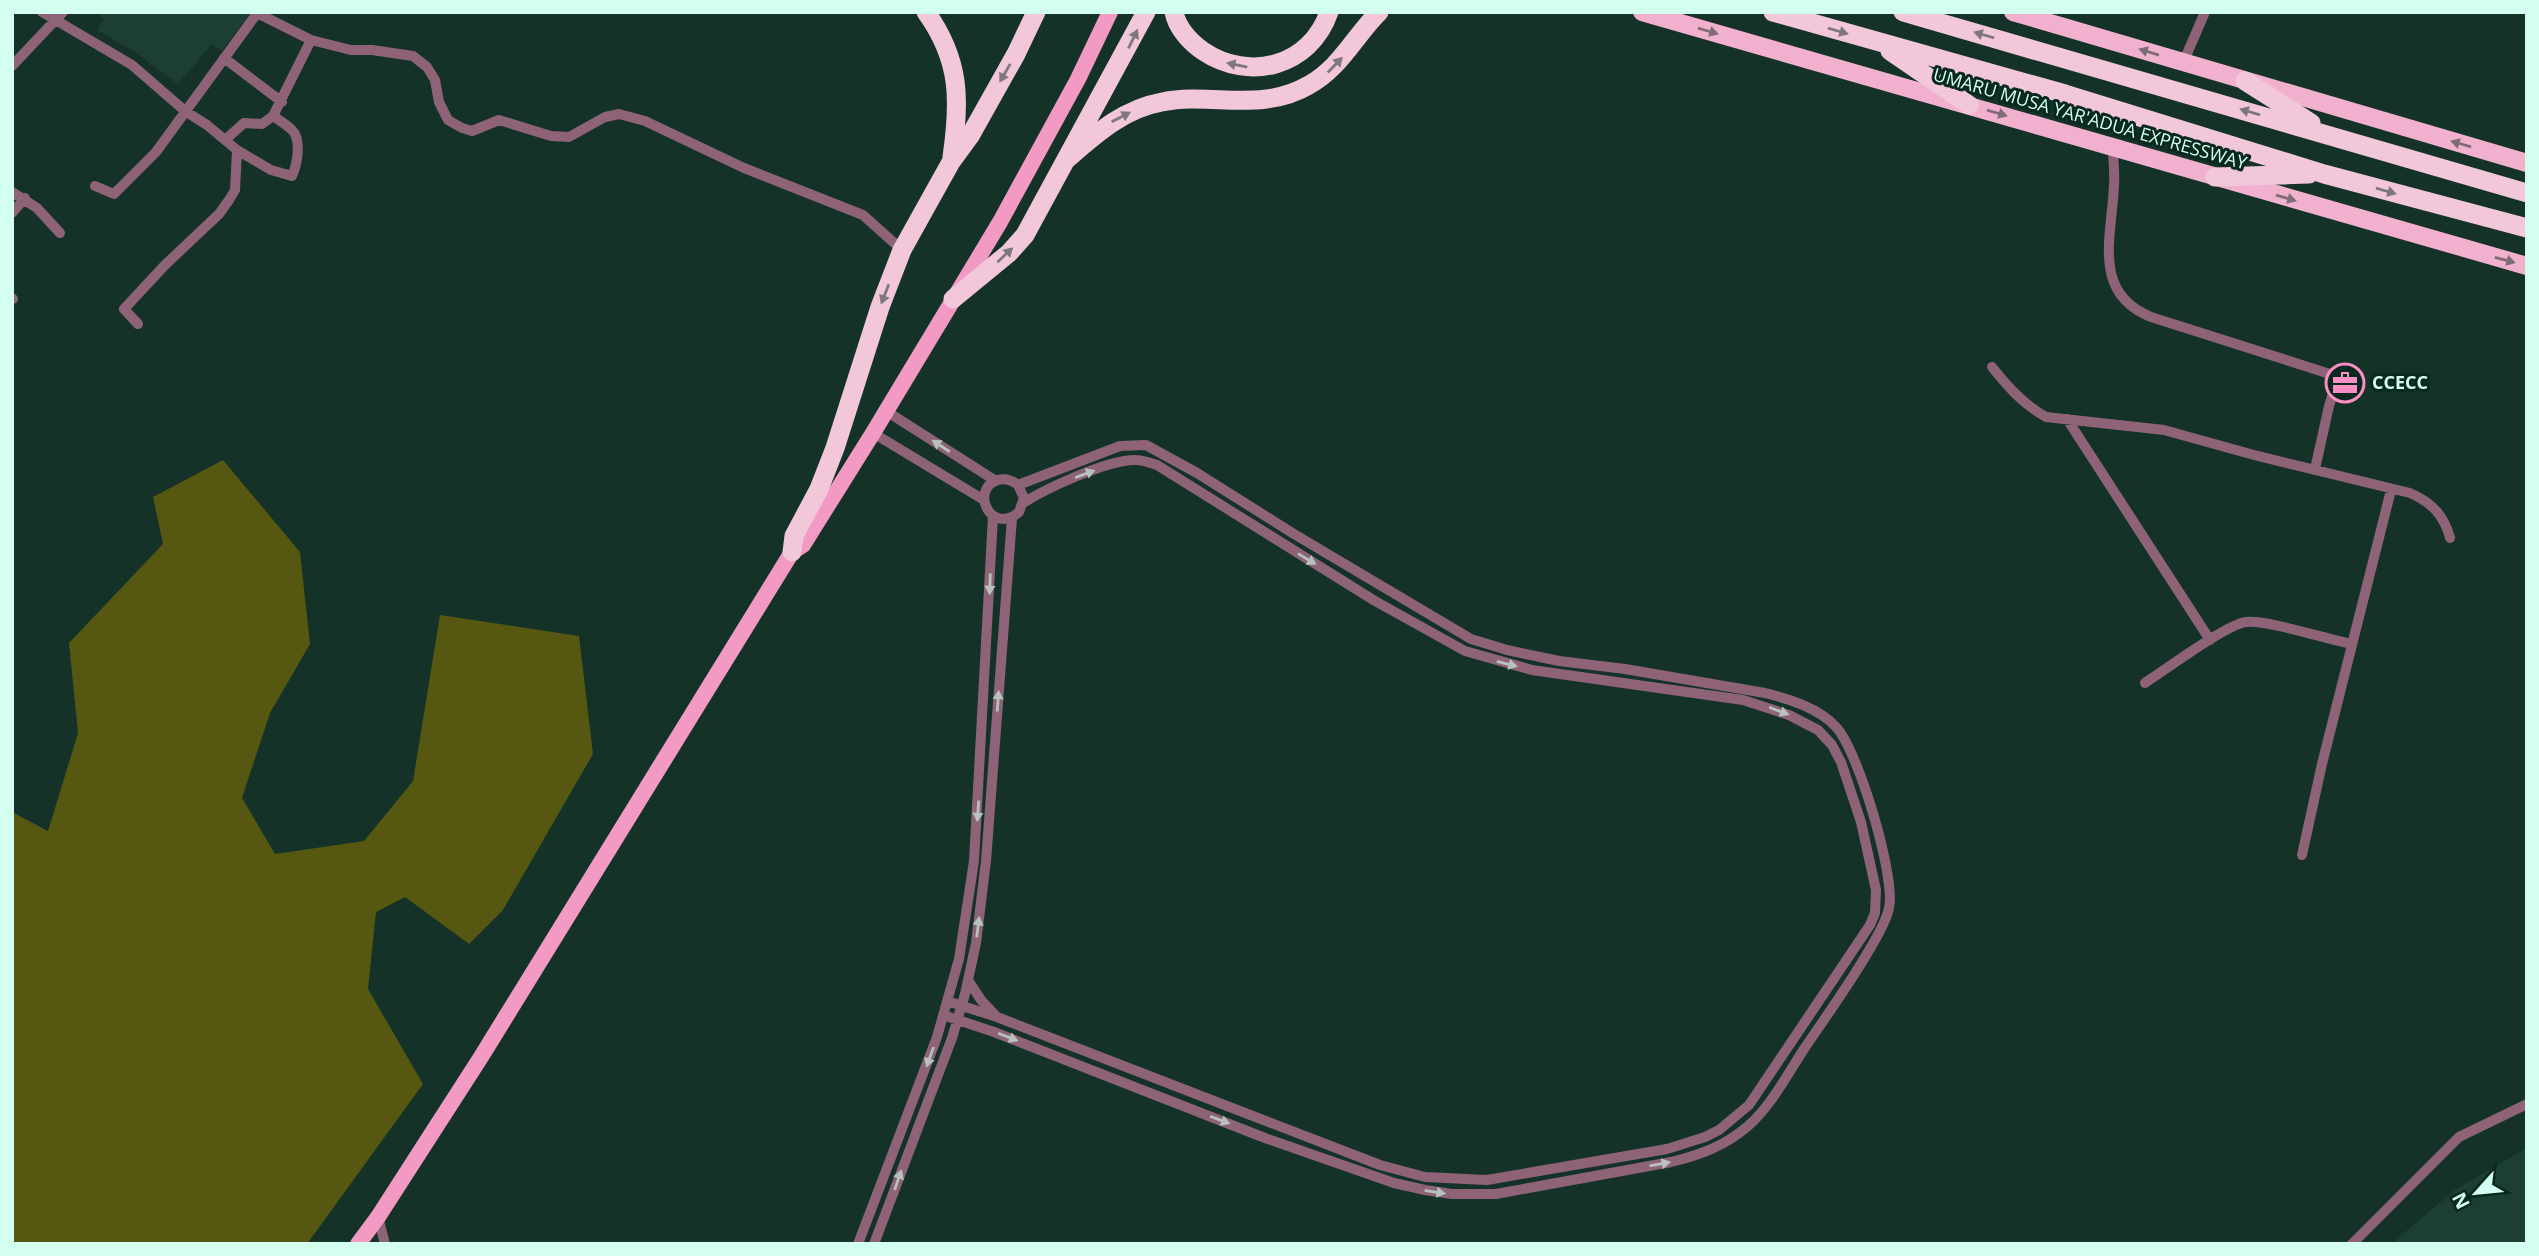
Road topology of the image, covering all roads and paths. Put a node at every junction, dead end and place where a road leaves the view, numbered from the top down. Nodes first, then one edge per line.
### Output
1 (42, 12) edge
2 (926, 12) edge
3 (1036, 12) edge
4 (1110, 12) edge
5 (1146, 12) edge
6 (1174, 12) edge
7 (1329, 12) edge
8 (1378, 12) edge
9 (1642, 12) edge
10 (1773, 12) edge
11 (1903, 12) edge
12 (2013, 12) edge
13 (2205, 12) edge
14 (258, 13) edge
15 (60, 17) edge
16 (311, 40) junction
17 (1877, 42) junction
18 (224, 58) junction
19 (2182, 62) junction
20 (12, 66) edge
21 (2245, 81) junction
22 (282, 102) junction
23 (1969, 105) junction
24 (185, 111) junction
25 (273, 116) junction
26 (2330, 135) junction
27 (225, 140) junction
28 (2113, 147) junction
29 (237, 150) junction
30 (1067, 159) junction
31 (951, 162) junction
32 (2527, 163) edge
33 (2324, 174) junction
34 (2216, 177) junction
35 (95, 186) dead end
36 (12, 192) edge
37 (2527, 193) edge
38 (25, 198) junction
39 (12, 213) edge
40 (2527, 228) edge
41 (60, 233) dead end
42 (902, 250) junction
43 (2527, 266) edge
44 (953, 299) junction
45 (138, 324) dead end
46 (1992, 367) dead end
47 (2338, 377) junction
48 (2352, 381) dead end
49 (886, 411) junction
50 (2067, 419) junction
51 (873, 433) junction
52 (2315, 470) junction
53 (1197, 473) junction
54 (996, 481) junction
55 (1018, 485) junction
56 (1189, 486) junction
57 (2391, 490) junction
58 (984, 500) junction
59 (1023, 503) junction
60 (993, 516) junction
61 (1012, 518) junction
62 (1294, 534) junction
63 (2450, 538) dead end
64 (1285, 546) junction
65 (792, 552) junction
66 (1384, 588) junction
67 (1375, 601) junction
68 (2210, 640) junction
69 (2352, 645) junction
70 (988, 649) junction
71 (1002, 649) junction
72 (2145, 683) dead end
73 (1811, 709) junction
74 (1804, 723) junction
75 (2302, 855) dead end
76 (968, 980) junction
77 (947, 1001) junction
78 (962, 1005) junction
79 (943, 1015) junction
80 (997, 1017) junction
81 (958, 1020) junction
82 (981, 1027) junction
83 (952, 1038) junction
84 (2527, 1104) edge
85 (378, 1217) junction
86 (358, 1244) edge
87 (385, 1244) edge
88 (858, 1244) edge
89 (874, 1244) edge
90 (2352, 1244) edge

1 - 15 street
2 - 31 highway
3 -> 31 highway
4 - 44 main road
30 -> 5 highway
7 -> 6 highway
30 -> 8 highway
9 -> 23 highway, UMARU MUSA YAR'ADUA EXPRESSWAY
10 -> 17 highway, UMARU MUSA YAR'ADUA EXPRESSWAY
26 -> 11 highway
19 -> 12 highway
13 - 19 street
14 - 16 street
14 - 18 street
15 - 20 street
15 - 24 street
16 - 22 street
16 - 42 street
17 - 23 highway
17 - 33 highway, UMARU MUSA YAR'ADUA EXPRESSWAY
18 - 22 street
18 - 24 street
19 - 21 highway
21 - 26 highway
32 -> 21 highway
22 - 25 street
23 -> 28 highway, UMARU MUSA YAR'ADUA EXPRESSWAY
24 - 27 street
24 - 35 street
25 - 27 street
25 - 29 street
26 - 37 highway
27 - 29 street
28 - 34 highway, UMARU MUSA YAR'ADUA EXPRESSWAY
28 - 47 street
29 - 45 street
44 -> 30 highway
31 - 42 highway
33 - 34 highway
33 -> 40 highway, UMARU MUSA YAR'ADUA EXPRESSWAY
34 -> 43 highway, UMARU MUSA YAR'ADUA EXPRESSWAY
36 - 38 street
38 - 39 street
38 - 41 street
42 -> 65 highway
44 - 49 main road
46 - 50 street
47 - 48 street
47 - 52 street
49 - 51 main road
54 -> 49 street
50 - 52 street
50 - 68 street
51 - 58 street
51 - 65 main road
52 - 57 street
53 - 55 street
53 - 56 street
53 - 62 street
54 - 55 street
54 - 58 street
55 - 59 street
59 -> 56 street
56 - 64 street
57 - 63 street
57 - 69 street
58 - 60 street
59 - 61 street
60 - 61 street
60 -> 70 street
61 - 71 street
62 - 64 street
62 - 66 street
64 -> 67 street
65 - 85 main road
66 - 67 street
66 - 73 street
67 -> 74 street
68 - 69 street
68 - 72 street
69 - 75 street
70 - 71 street
70 -> 77 street
76 -> 71 street
73 - 74 street
82 -> 73 street
74 - 80 street
76 - 78 street
76 - 80 street
77 - 78 street
77 - 79 street
78 - 80 street
78 - 81 street
79 - 81 street
79 -> 88 street
81 - 82 street
81 - 83 street
82 - 83 street
89 -> 83 street
84 - 90 street
85 - 86 main road
85 - 87 street

